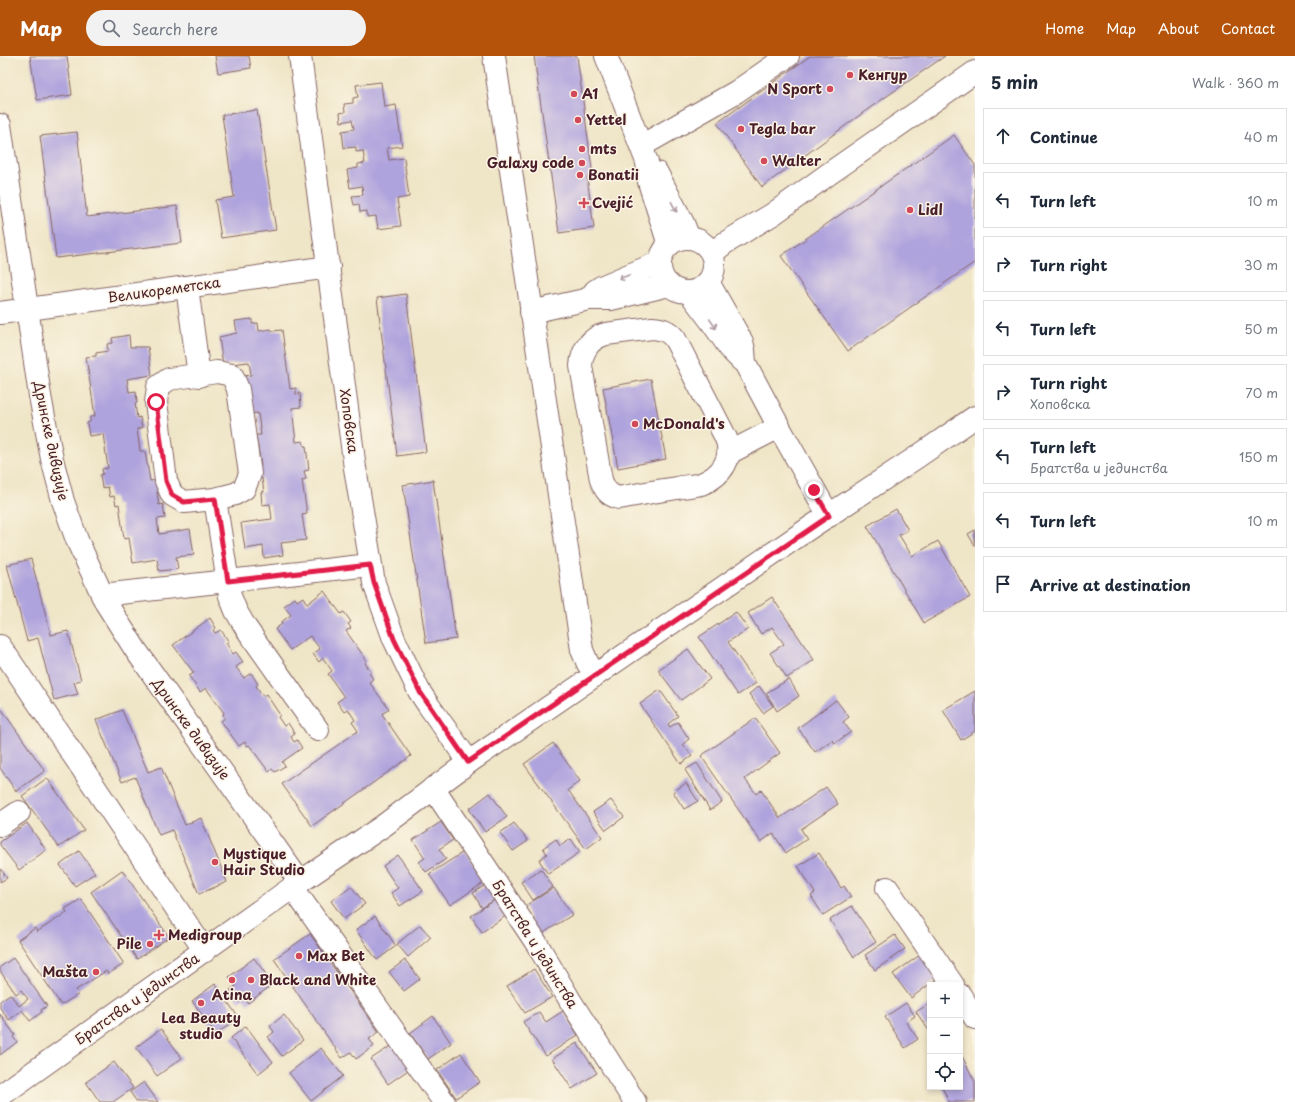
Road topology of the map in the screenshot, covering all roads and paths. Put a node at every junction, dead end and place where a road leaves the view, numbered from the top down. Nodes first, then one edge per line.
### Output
1 (300, 56) edge
2 (494, 56) edge
3 (606, 56) edge
4 (788, 56) edge
5 (975, 72) edge
6 (0, 125) edge
7 (644, 154) junction
8 (673, 248) junction
9 (712, 254) junction
10 (329, 267) junction
11 (708, 282) junction
12 (669, 285) junction
13 (187, 287) junction
14 (689, 292) junction
15 (589, 299) junction
16 (27, 308) junction
17 (0, 312) edge
18 (531, 312) junction
19 (745, 363) junction
20 (200, 376) junction
21 (975, 416) edge
22 (779, 427) junction
23 (729, 453) junction
24 (215, 499) junction
25 (829, 516) junction
26 (370, 565) junction
27 (228, 581) junction
28 (102, 595) junction
29 (0, 646) edge
30 (596, 674) junction
31 (318, 730) dead end
32 (468, 762) junction
33 (433, 788) junction
34 (19, 812) dead end
35 (0, 825) edge
36 (297, 885) junction
37 (887, 888) dead end
38 (205, 951) junction
39 (951, 982) edge
40 (963, 1000) edge
41 (975, 1018) edge
42 (0, 1096) edge
43 (444, 1102) edge
44 (635, 1102) edge

1 - 10 street, Хоповска
2 - 18 street
3 - 7 street
4 - 7 street
5 - 9 street
6 - 16 street, Дринске дивизије
7 - 8 street
8 - 9 street
8 - 12 street
8 -> 15 street
9 - 11 street
10 - 13 street, Великореметска
10 - 26 street, Хоповска
11 - 14 street
11 - 19 street
12 - 14 street
12 - 15 street
13 - 16 street, Великореметска
13 - 20 street
14 -> 19 street
15 - 18 street
16 - 17 street, Великореметска
16 - 28 street, Дринске дивизије
18 - 30 street
19 - 22 street
20 - 24 street
20 - 24 street
21 - 25 street, Братства и јединства
22 - 23 street
22 - 25 street
23 - 23 street
24 - 27 street
25 - 30 street, Братства и јединства
26 - 27 street
26 - 32 street, Хоповска
27 - 28 street
27 - 31 street
28 - 36 street, Дринске дивизије
29 - 38 street
30 - 32 street, Братства и јединства
32 - 33 street, Братства и јединства
33 - 36 street, Братства и јединства
33 - 44 street, Братства и јединства
34 - 35 street
36 - 38 street, Братства и јединства
36 - 43 street
37 - 39 street
38 - 42 street, Братства и јединства
40 - 41 street

